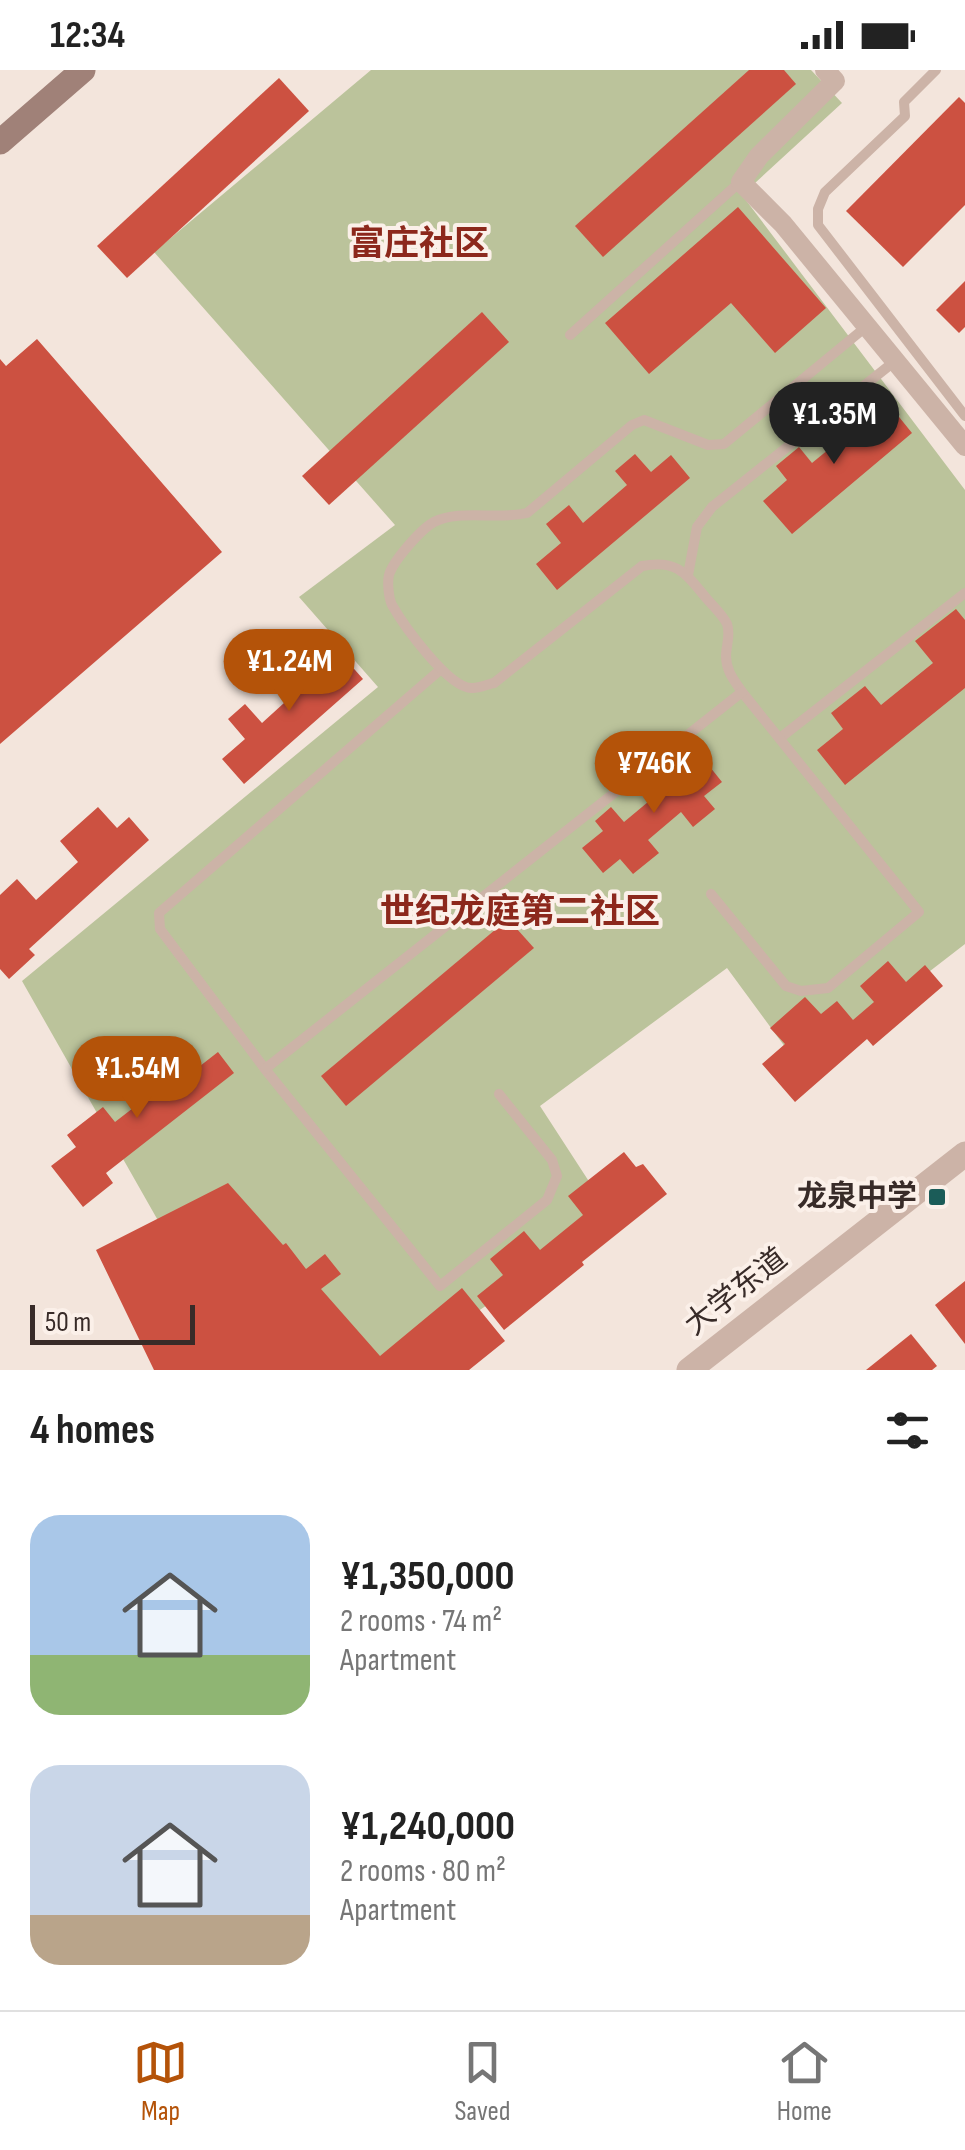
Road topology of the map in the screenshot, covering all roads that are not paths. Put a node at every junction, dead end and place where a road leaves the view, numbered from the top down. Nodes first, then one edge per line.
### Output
1 (83, 70) edge
2 (825, 70) edge
3 (936, 70) edge
4 (0, 142) edge
5 (741, 182) junction
6 (867, 326) junction
7 (570, 335) dead end
8 (896, 361) junction
9 (965, 416) edge
10 (965, 446) edge
11 (688, 576) junction
12 (965, 593) edge
13 (440, 670) junction
14 (742, 692) junction
15 (780, 738) junction
16 (712, 894) dead end
17 (265, 1069) junction
18 (500, 1094) dead end
19 (965, 1154) edge
20 (688, 1370) edge

1 - 4 main road
2 - 5 street
3 - 9 lane
5 - 6 street
5 - 7 lane
6 - 8 street
6 - 13 lane
8 - 10 street
8 - 11 lane
11 - 13 lane
11 - 14 lane
12 - 15 lane
13 - 17 lane
14 - 15 lane
14 - 17 lane
15 - 16 lane
17 - 18 lane
19 - 20 street, 大学东道

